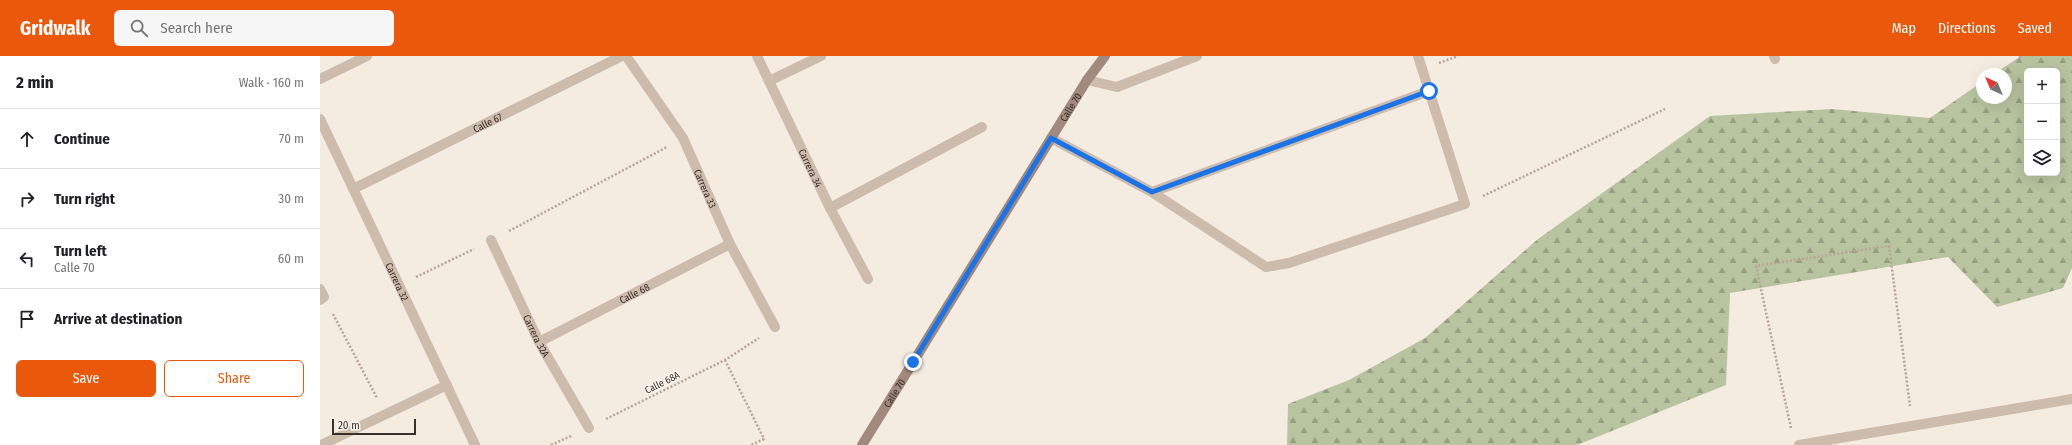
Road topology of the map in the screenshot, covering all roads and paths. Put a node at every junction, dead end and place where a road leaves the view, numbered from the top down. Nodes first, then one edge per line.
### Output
1 (367, 56) edge
2 (622, 56) edge
3 (626, 56) edge
4 (757, 56) edge
5 (821, 56) edge
6 (1105, 56) edge
7 (1198, 56) edge
8 (1418, 56) edge
9 (2020, 56) edge
10 (2021, 60) dead end
11 (320, 79) edge
12 (1087, 80) junction
13 (769, 81) junction
14 (1429, 91) junction
15 (1665, 109) dead end
16 (320, 119) edge
17 (982, 127) dead end
18 (683, 138) junction
19 (1051, 138) junction
20 (353, 189) junction
21 (1152, 192) junction
22 (1465, 204) junction
23 (830, 208) junction
24 (491, 240) junction
25 (730, 244) junction
26 (868, 279) dead end
27 (399, 285) junction
28 (321, 295) edge
29 (776, 327) joint
30 (539, 342) junction
31 (725, 360) junction
32 (446, 385) junction
33 (2072, 399) edge
34 (385, 414) junction
35 (1913, 427) junction
36 (589, 428) junction
37 (1791, 430) dead end
38 (321, 445) edge
39 (475, 445) edge
40 (551, 445) edge
41 (751, 445) edge
42 (862, 445) edge
43 (1799, 445) edge

1 - 11 street
2 - 20 street, Calle 67
3 - 18 street, Carrera 33
4 - 13 street, Carrera 34
5 - 13 street
6 - 12 main road, Calle 70
7 - 12 street
8 - 14 street
9 - 10 path
12 - 19 main road, Calle 70
13 - 23 street, Carrera 34
14 - 21 street
14 - 22 street
15 - 22 path
16 - 20 street, Carrera 32
17 - 23 street
18 - 24 path
18 - 25 street, Carrera 33
19 - 21 street
19 - 42 main road, Calle 70
20 - 27 street, Carrera 32
21 - 22 street
23 - 26 street, Carrera 34
24 - 27 path
24 - 30 street, Carrera 32A
25 - 29 street, Carrera 33
25 - 30 street, Calle 68
27 - 32 street, Carrera 32
28 - 34 path
29 - 31 path, Calle 68A
30 - 36 street, Carrera 32A
31 - 36 path, Calle 68A
31 - 41 path
32 - 34 street
32 - 39 street, Carrera 32
33 - 35 street
34 - 38 street
35 - 37 path
35 - 43 street
36 - 40 path, Calle 68A

